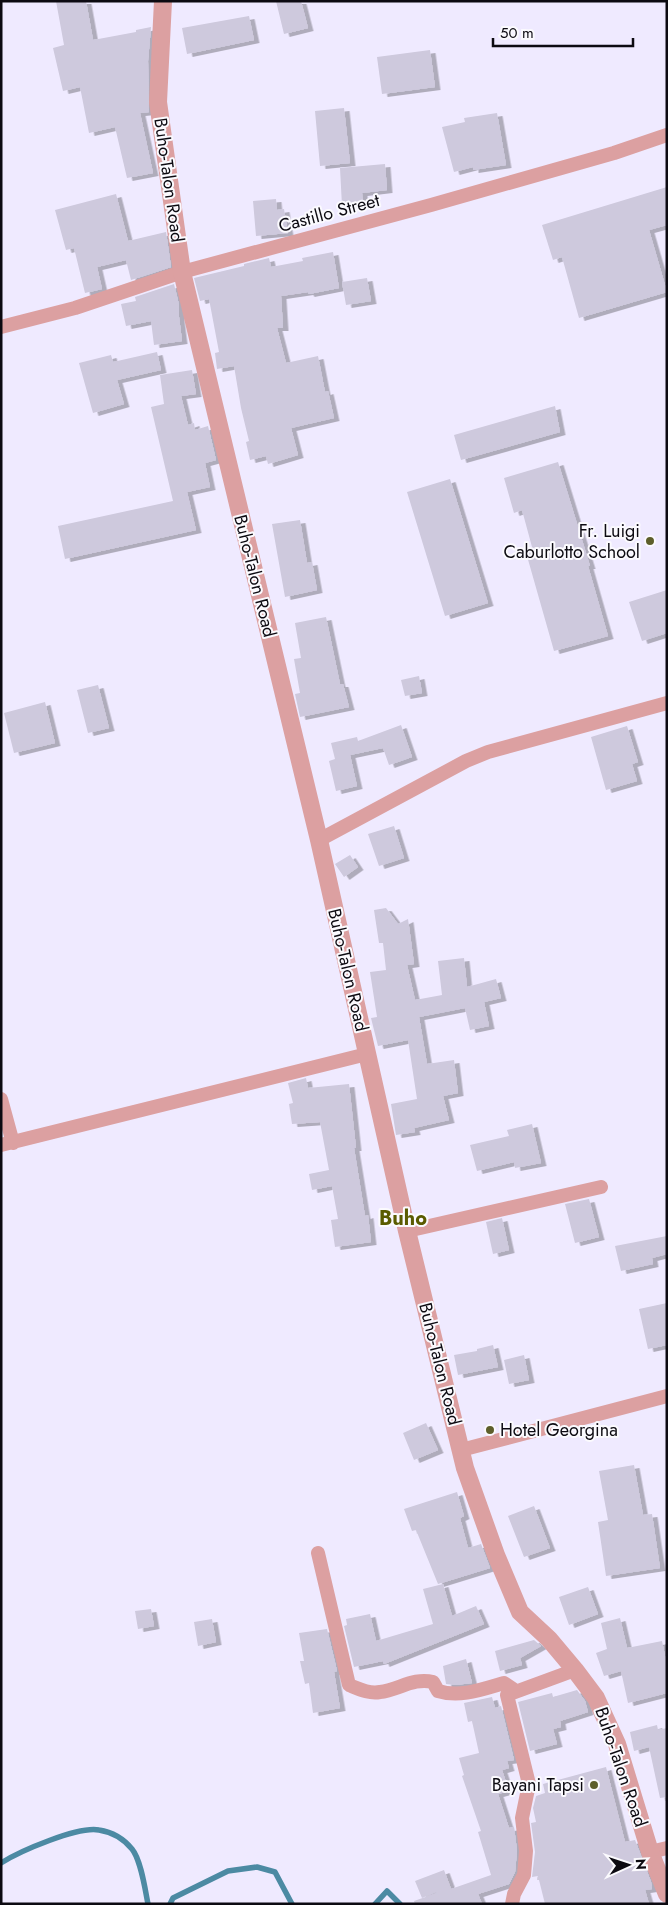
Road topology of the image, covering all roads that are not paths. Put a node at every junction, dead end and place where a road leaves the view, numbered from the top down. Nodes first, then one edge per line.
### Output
1 (163, 1) edge
2 (667, 135) edge
3 (182, 272) junction
4 (1, 327) edge
5 (667, 703) edge
6 (319, 840) junction
7 (367, 1054) junction
8 (1, 1099) edge
9 (7, 1144) edge
10 (601, 1188) dead end
11 (407, 1231) junction
12 (667, 1396) edge
13 (461, 1450) junction
14 (318, 1553) dead end
15 (576, 1670) junction
16 (516, 1692) junction
17 (659, 1850) edge
18 (667, 1894) edge
19 (512, 1904) edge

1 - 3 street, Buho-Talon Road
2 - 3 street, Castillo Street
3 - 4 street, Castillo Street
3 - 6 street, Buho-Talon Road
5 - 6 street
6 - 7 street, Buho-Talon Road
7 - 9 street
7 - 11 street, Buho-Talon Road
8 - 9 street
10 - 11 street
11 - 13 street, Buho-Talon Road
12 - 13 street
13 - 15 street, Buho-Talon Road
14 - 16 street
15 - 16 street
15 - 17 street, Buho-Talon Road
16 - 19 street
17 - 18 street, Buho-Talon Road

